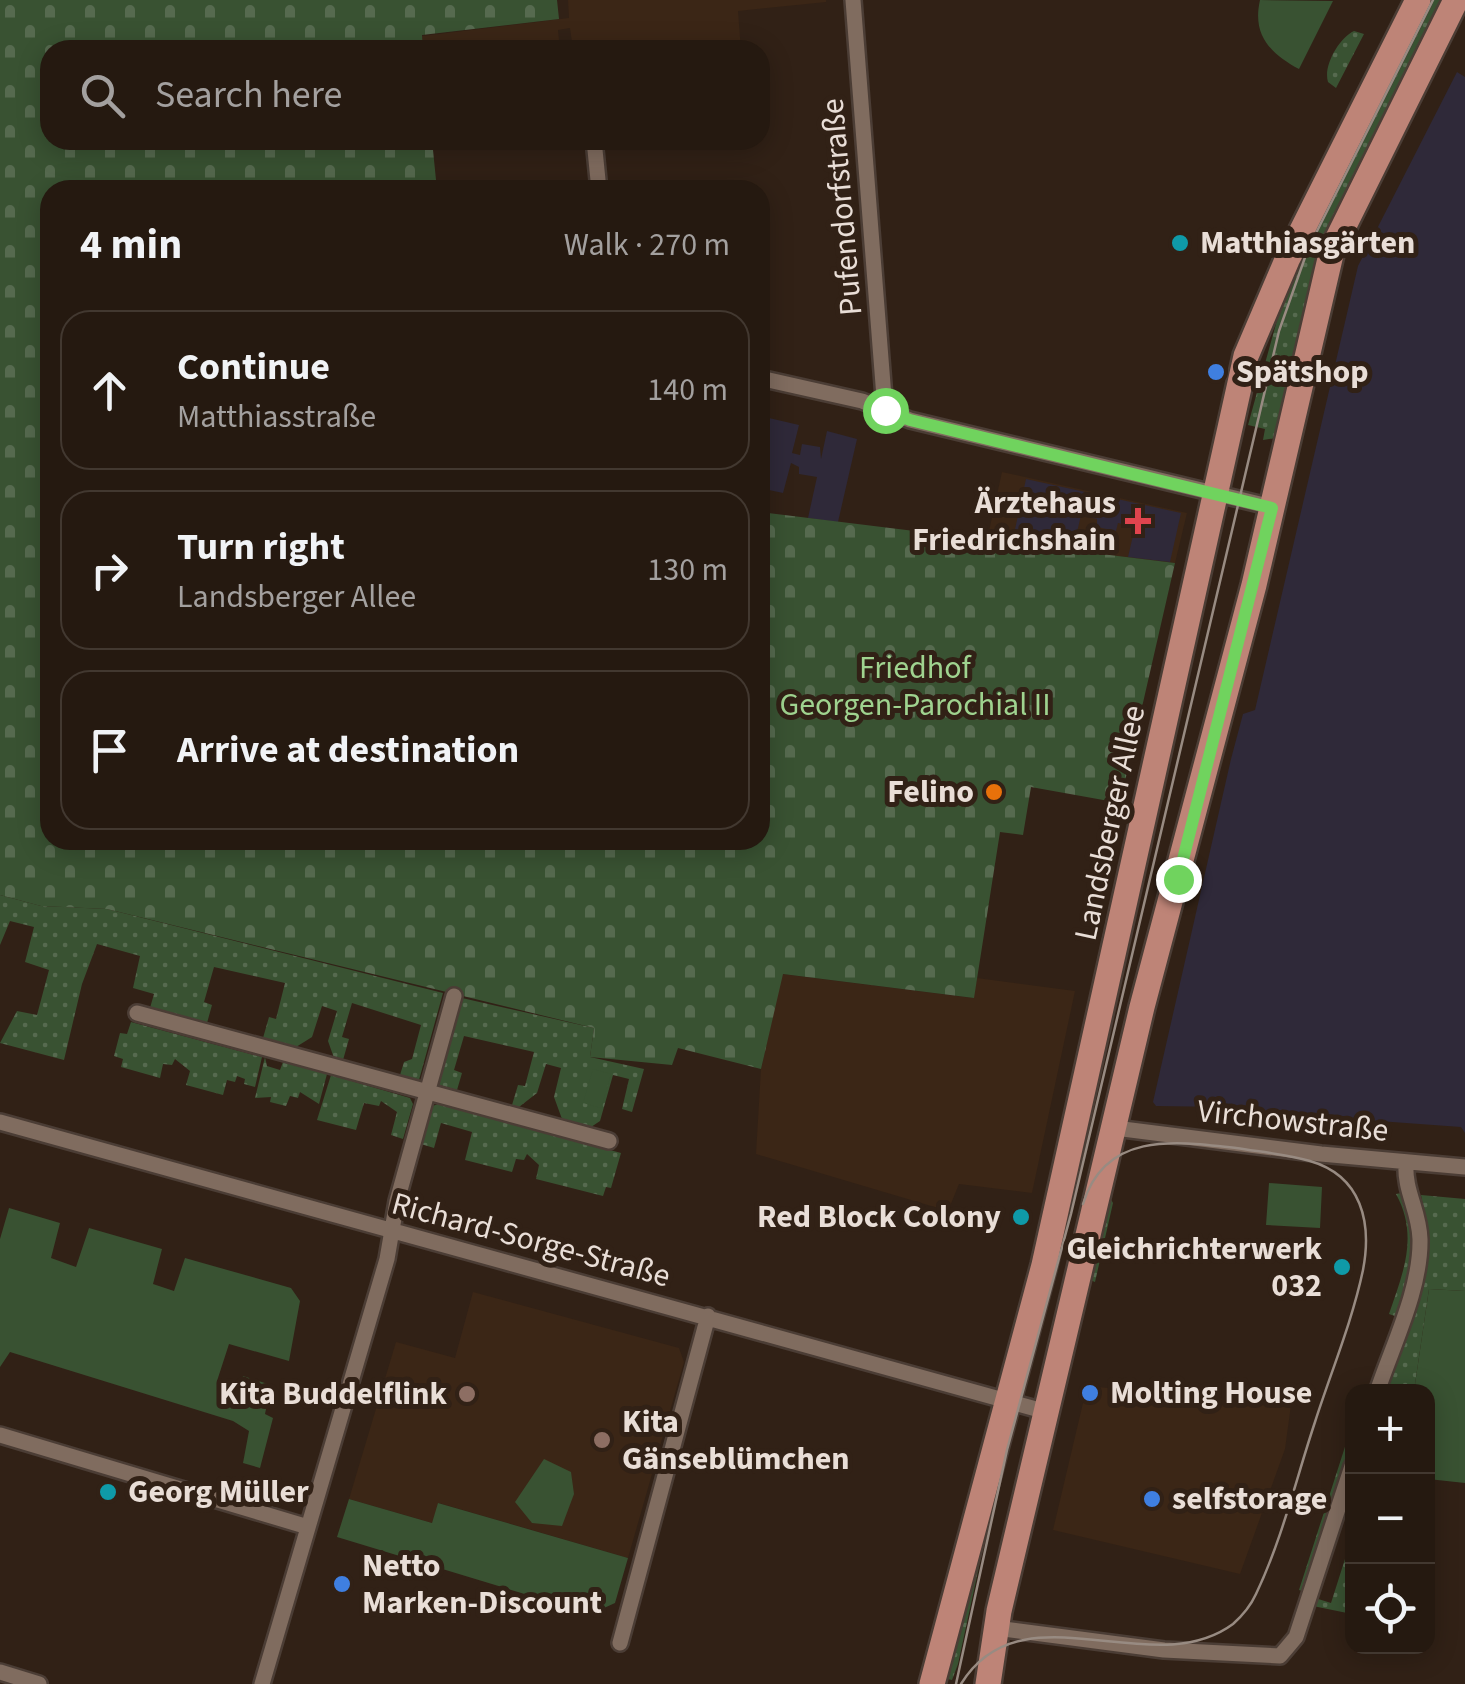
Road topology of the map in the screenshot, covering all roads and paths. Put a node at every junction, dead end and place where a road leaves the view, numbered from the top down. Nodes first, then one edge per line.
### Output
1 (853, 0) edge
2 (1418, 0) edge
3 (1456, 0) edge
4 (595, 150) edge
5 (597, 180) edge
6 (770, 381) edge
7 (885, 410) junction
8 (1215, 493) junction
9 (1272, 508) junction
10 (454, 996) dead end
11 (136, 1013) dead end
12 (428, 1091) junction
13 (0, 1122) edge
14 (1115, 1128) junction
15 (610, 1141) dead end
16 (1406, 1162) junction
17 (1465, 1167) edge
18 (392, 1230) junction
19 (708, 1316) junction
20 (1380, 1384) edge
21 (1006, 1402) junction
22 (1048, 1412) junction
23 (0, 1435) edge
24 (1349, 1474) edge
25 (308, 1527) junction
26 (1006, 1629) junction
27 (620, 1643) dead end
28 (0, 1672) edge
29 (39, 1684) edge
30 (262, 1684) edge
31 (932, 1684) edge
32 (988, 1684) edge

1 - 7 street, Pufendorfstraße
2 - 8 main road, Landsberger Allee
3 - 9 main road
4 - 5 street
6 - 7 street
7 - 8 street
8 - 9 street
8 - 21 main road, Landsberger Allee
9 - 14 main road
10 - 12 street
11 - 12 street
12 - 15 street
12 - 18 street
13 - 18 street, Richard-Sorge-Straße
14 - 16 street, Virchowstraße
14 - 22 main road
16 - 17 street, Virchowstraße
16 - 20 street
18 - 19 street, Richard-Sorge-Straße
18 - 25 street
19 - 21 street, Richard-Sorge-Straße
19 - 27 street
21 - 22 street, Richard-Sorge-Straße
21 - 31 main road, Landsberger Allee
22 - 26 main road
23 - 25 street
24 - 26 street
25 - 30 street
26 - 32 main road
28 - 29 street

